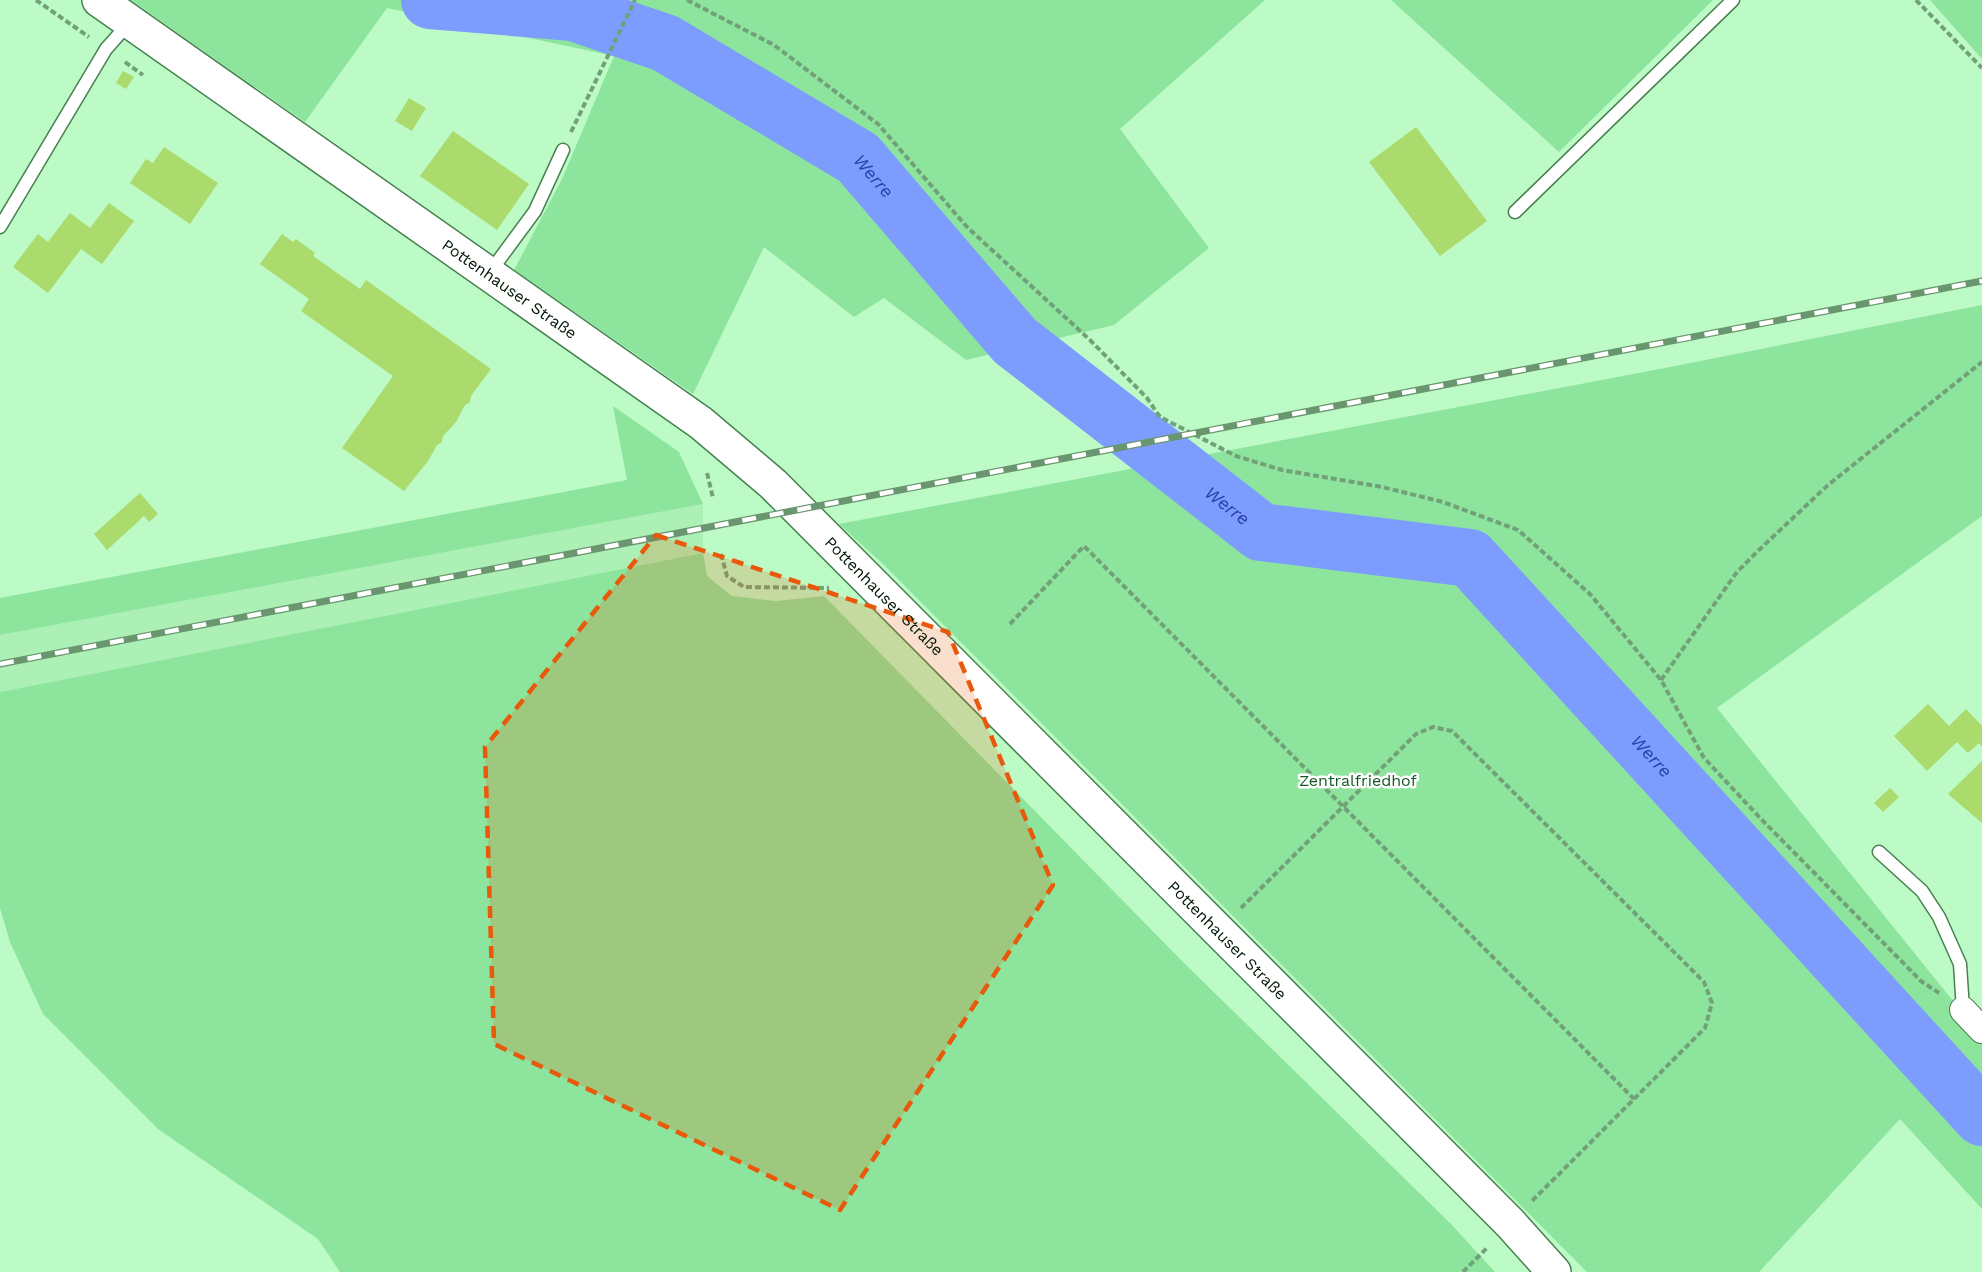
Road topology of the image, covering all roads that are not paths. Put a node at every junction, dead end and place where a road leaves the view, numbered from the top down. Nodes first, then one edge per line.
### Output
1 (99, 0) edge
2 (1733, 0) edge
3 (129, 21) junction
4 (563, 150) road end
5 (1515, 212) dead end
6 (0, 227) edge
7 (490, 273) junction
8 (1879, 852) dead end
9 (1963, 1010) joint
10 (1982, 1030) edge
11 (1554, 1272) edge

1 - 3 street, Pottenhauser Straße
2 - 5 lane
3 - 6 lane
3 - 7 street, Pottenhauser Straße
4 - 7 lane
7 - 11 street, Pottenhauser Straße
8 - 9 lane
9 - 10 street

